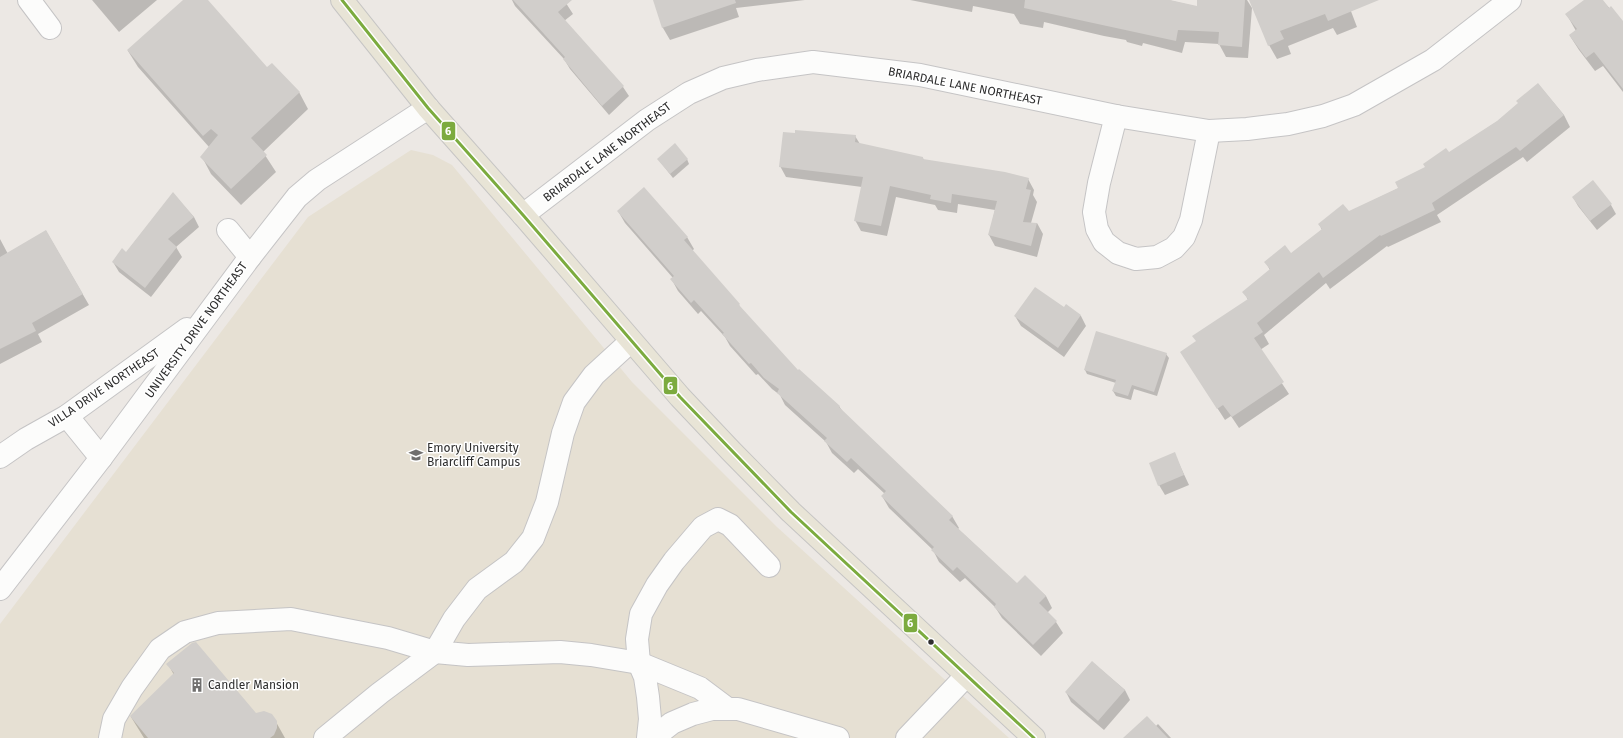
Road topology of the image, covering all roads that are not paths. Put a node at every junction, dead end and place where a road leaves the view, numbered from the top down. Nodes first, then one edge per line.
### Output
1 (29, 0) edge
2 (342, 0) edge
3 (1510, 0) edge
4 (50, 28) dead end
5 (428, 108) junction
6 (1116, 116) junction
7 (1209, 131) junction
8 (523, 215) junction
9 (228, 230) dead end
10 (250, 257) junction
11 (206, 316) junction
12 (630, 342) junction
13 (67, 416) junction
14 (0, 457) edge
15 (101, 458) junction
16 (769, 566) dead end
17 (0, 589) edge
18 (435, 652) junction
19 (639, 663) junction
20 (966, 676) junction
21 (728, 709) junction
22 (110, 738) edge
23 (325, 738) edge
24 (648, 738) edge
25 (653, 738) edge
26 (838, 738) edge
27 (907, 738) edge
28 (1034, 738) edge

1 - 4 street
2 - 5 main road
3 - 7 street, BRIARDALE LANE NORTHEAST
5 - 8 main road
5 - 10 street, UNIVERSITY DRIVE NORTHEAST
6 - 7 street, BRIARDALE LANE NORTHEAST
6 - 7 street
6 - 8 street, BRIARDALE LANE NORTHEAST
8 - 12 main road
9 - 10 street
10 - 11 street, UNIVERSITY DRIVE NORTHEAST
11 - 13 street, VILLA DRIVE NORTHEAST
11 - 15 street, UNIVERSITY DRIVE NORTHEAST
12 - 18 street
12 - 20 main road
13 - 14 street, VILLA DRIVE NORTHEAST
13 - 15 street
15 - 17 street, UNIVERSITY DRIVE NORTHEAST
16 - 19 street
18 - 19 street
18 - 22 street
18 - 23 street
19 - 21 street
19 - 24 street
20 - 27 street
20 - 28 main road
21 - 25 street
21 - 26 street

